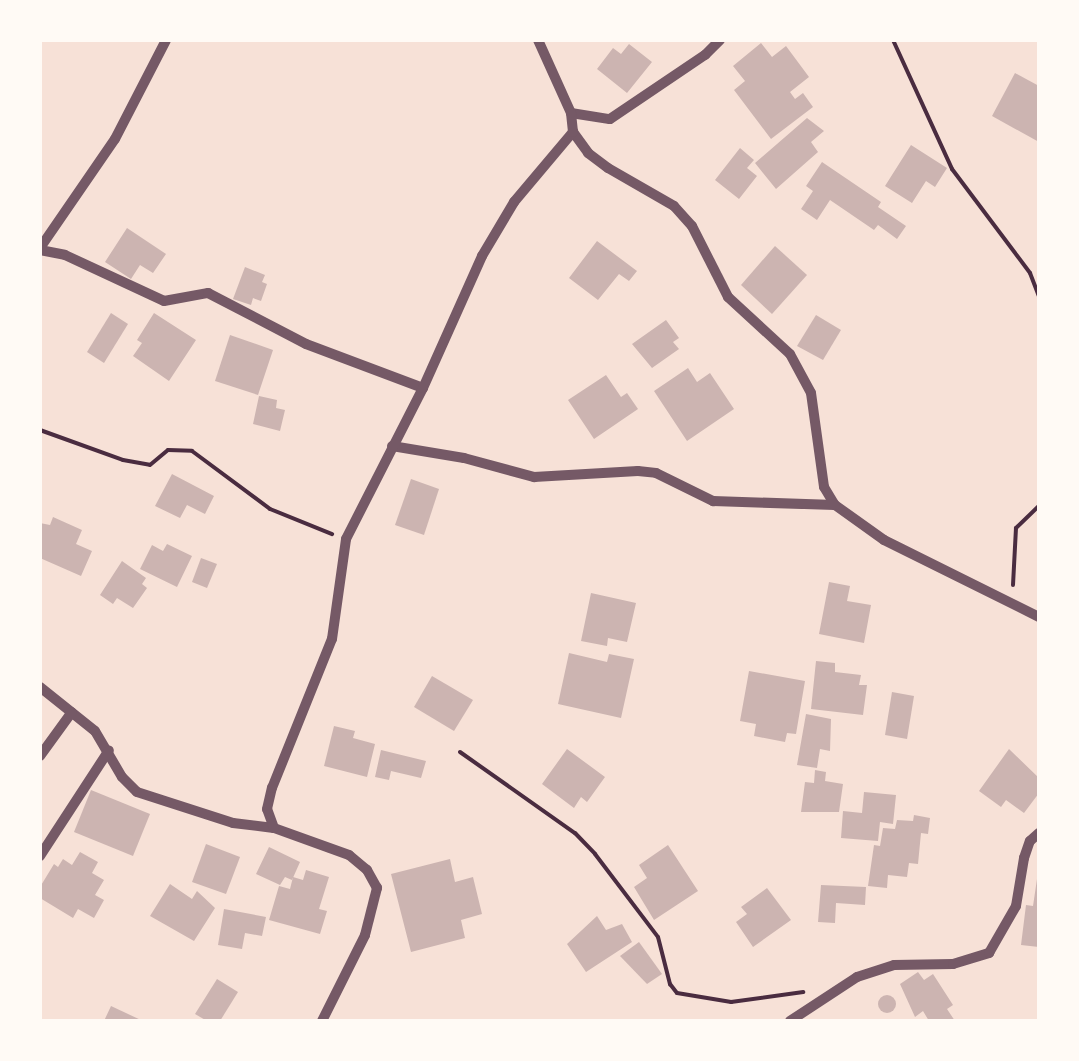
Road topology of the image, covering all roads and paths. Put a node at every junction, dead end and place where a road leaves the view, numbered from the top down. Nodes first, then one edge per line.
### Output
1 (166, 40) edge
2 (538, 40) edge
3 (720, 40) edge
4 (893, 40) edge
5 (571, 113) junction
6 (573, 132) junction
7 (40, 249) edge
8 (1039, 296) edge
9 (1039, 306) edge
10 (1039, 318) edge
11 (423, 388) junction
12 (1039, 400) edge
13 (1039, 414) edge
14 (40, 430) edge
15 (392, 446) junction
16 (835, 505) junction
17 (1039, 506) edge
18 (346, 539) junction
19 (1011, 604) junction
20 (1039, 618) edge
21 (40, 687) edge
22 (72, 712) junction
23 (109, 750) junction
24 (460, 752) dead end
25 (40, 756) edge
26 (274, 828) junction
27 (1039, 833) edge
28 (40, 856) edge
29 (832, 990) junction
30 (322, 1021) edge
31 (790, 1021) edge

1 - 7 street
2 - 5 street
3 - 5 street
4 - 8 path
5 - 6 street
6 - 11 street
6 - 16 street
7 - 11 street
9 - 10 path
11 - 15 street
12 - 13 path
14 - 18 path
15 - 16 street
15 - 18 street
16 - 19 street
17 - 19 path
18 - 26 street
19 - 20 street
21 - 22 street
22 - 23 street
22 - 25 street
23 - 26 street
23 - 28 street
24 - 29 path
26 - 30 street
27 - 29 street
29 - 31 street

